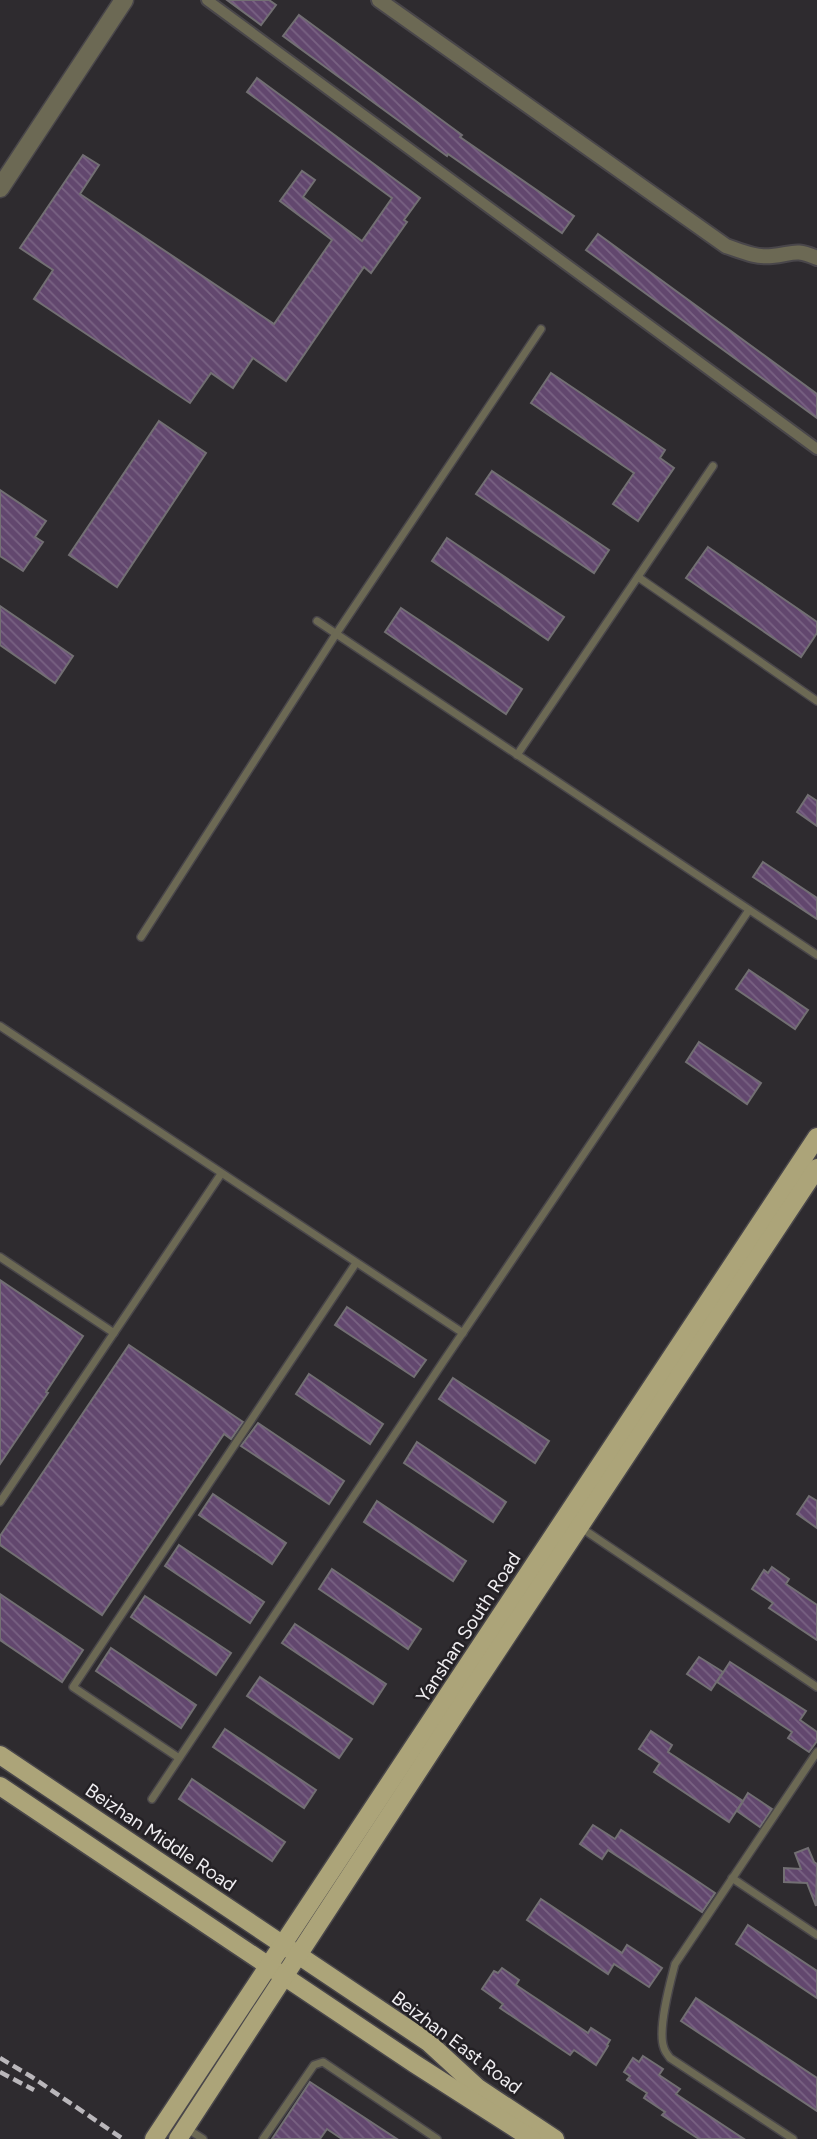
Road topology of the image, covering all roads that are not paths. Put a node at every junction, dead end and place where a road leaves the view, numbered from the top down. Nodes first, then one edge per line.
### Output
1 (124, 0) edge
2 (207, 0) edge
3 (379, 0) edge
4 (0, 188) edge
5 (817, 258) edge
6 (541, 329) dead end
7 (817, 449) edge
8 (713, 466) dead end
9 (638, 577) junction
10 (317, 621) dead end
11 (337, 634) junction
12 (817, 701) edge
13 (517, 755) junction
14 (749, 910) junction
15 (141, 937) dead end
16 (817, 955) edge
17 (0, 1026) edge
18 (817, 1137) edge
19 (817, 1168) edge
20 (221, 1174) junction
21 (0, 1257) edge
22 (356, 1263) junction
23 (114, 1333) junction
24 (463, 1333) junction
25 (0, 1502) edge
26 (580, 1527) junction
27 (817, 1688) edge
28 (817, 1752) edge
29 (0, 1755) edge
30 (179, 1758) junction
31 (0, 1786) edge
32 (152, 1799) dead end
33 (732, 1878) junction
34 (817, 1935) edge
35 (283, 1944) junction
36 (299, 1955) junction
37 (269, 1966) junction
38 (284, 1976) junction
39 (182, 2133) edge
40 (154, 2139) edge
41 (203, 2139) edge
42 (263, 2139) edge
43 (437, 2139) edge
44 (532, 2139) edge
45 (555, 2139) edge
46 (793, 2139) edge

1 - 4 street
2 - 7 street
3 - 5 street
6 - 11 lane
8 - 9 lane
9 - 12 lane
9 - 13 lane
10 - 11 lane
11 - 13 lane
11 - 15 lane
13 - 14 lane
14 - 16 lane
14 - 24 lane
17 - 20 lane
18 - 35 main road, Yanshan South Road
19 - 26 main road, Yanshan South Road
20 - 22 lane
20 - 23 lane
21 - 23 lane
22 - 24 lane
22 - 30 lane
23 - 25 lane
24 - 30 lane
26 - 27 lane
26 - 36 main road, Yanshan South Road
28 - 33 lane
29 - 35 main road, Beizhan Middle Road
30 - 32 lane
31 - 37 main road
33 - 34 lane
33 - 46 lane
35 - 36 main road, Beizhan Middle Road
35 - 37 main road, Yanshan South Road
36 - 38 main road, Yanshan South Road
36 - 45 main road, Beizhan East Road
37 - 38 main road
37 - 40 main road, Yanshan South Road
38 - 39 main road, Yanshan South Road
38 - 44 main road, Beizhan East Road
39 - 41 lane
42 - 43 lane

